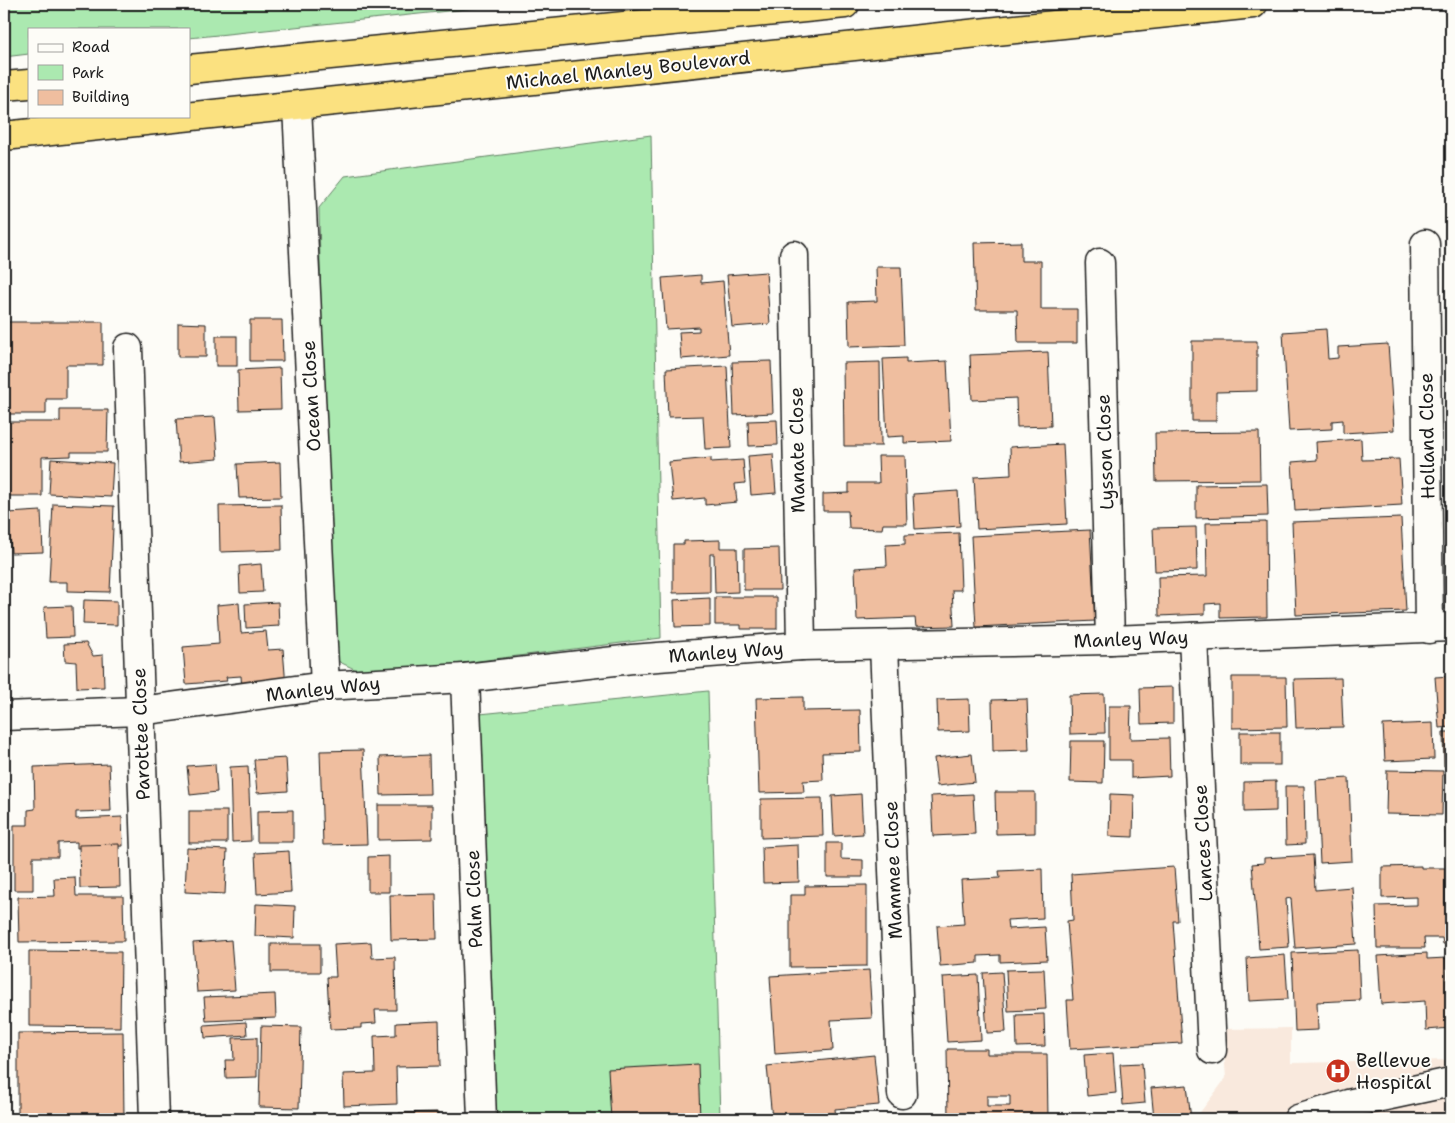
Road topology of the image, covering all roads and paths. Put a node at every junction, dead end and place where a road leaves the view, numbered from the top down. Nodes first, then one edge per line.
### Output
1 (845, 4) edge
2 (1253, 4) edge
3 (190, 69) edge
4 (28, 84) edge
5 (4, 86) edge
6 (297, 106) junction
7 (190, 117) edge
8 (180, 118) edge
9 (4, 136) edge
10 (1425, 244) dead end
11 (794, 255) dead end
12 (1100, 263) dead end
13 (128, 348) dead end
14 (1440, 628) edge
15 (1193, 637) junction
16 (1110, 640) junction
17 (884, 645) junction
18 (801, 646) junction
19 (465, 678) junction
20 (325, 686) junction
21 (140, 711) junction
22 (4, 716) edge
23 (1212, 1050) dead end
24 (1451, 1082) edge
25 (902, 1094) dead end
26 (154, 1119) edge
27 (482, 1119) edge
28 (1298, 1119) edge

1 - 3 highway
2 - 6 highway, Michael Manley Boulevard
4 - 5 highway
6 - 7 highway, Michael Manley Boulevard
6 - 20 street, Ocean Close
8 - 9 highway, Michael Manley Boulevard
10 - 14 street, Holland Close
11 - 18 street, Manate Close
12 - 16 street, Lysson Close
13 - 21 street, Parottee Close
14 - 15 street, Manley Way
15 - 16 street, Manley Way
15 - 23 street, Lances Close
16 - 17 street, Manley Way
17 - 18 street, Manley Way
17 - 25 street, Mammee Close
18 - 19 street, Manley Way
19 - 20 street, Manley Way
19 - 27 street, Palm Close
20 - 21 street, Manley Way
21 - 22 street, Manley Way
21 - 26 street, Parottee Close
24 - 28 street

